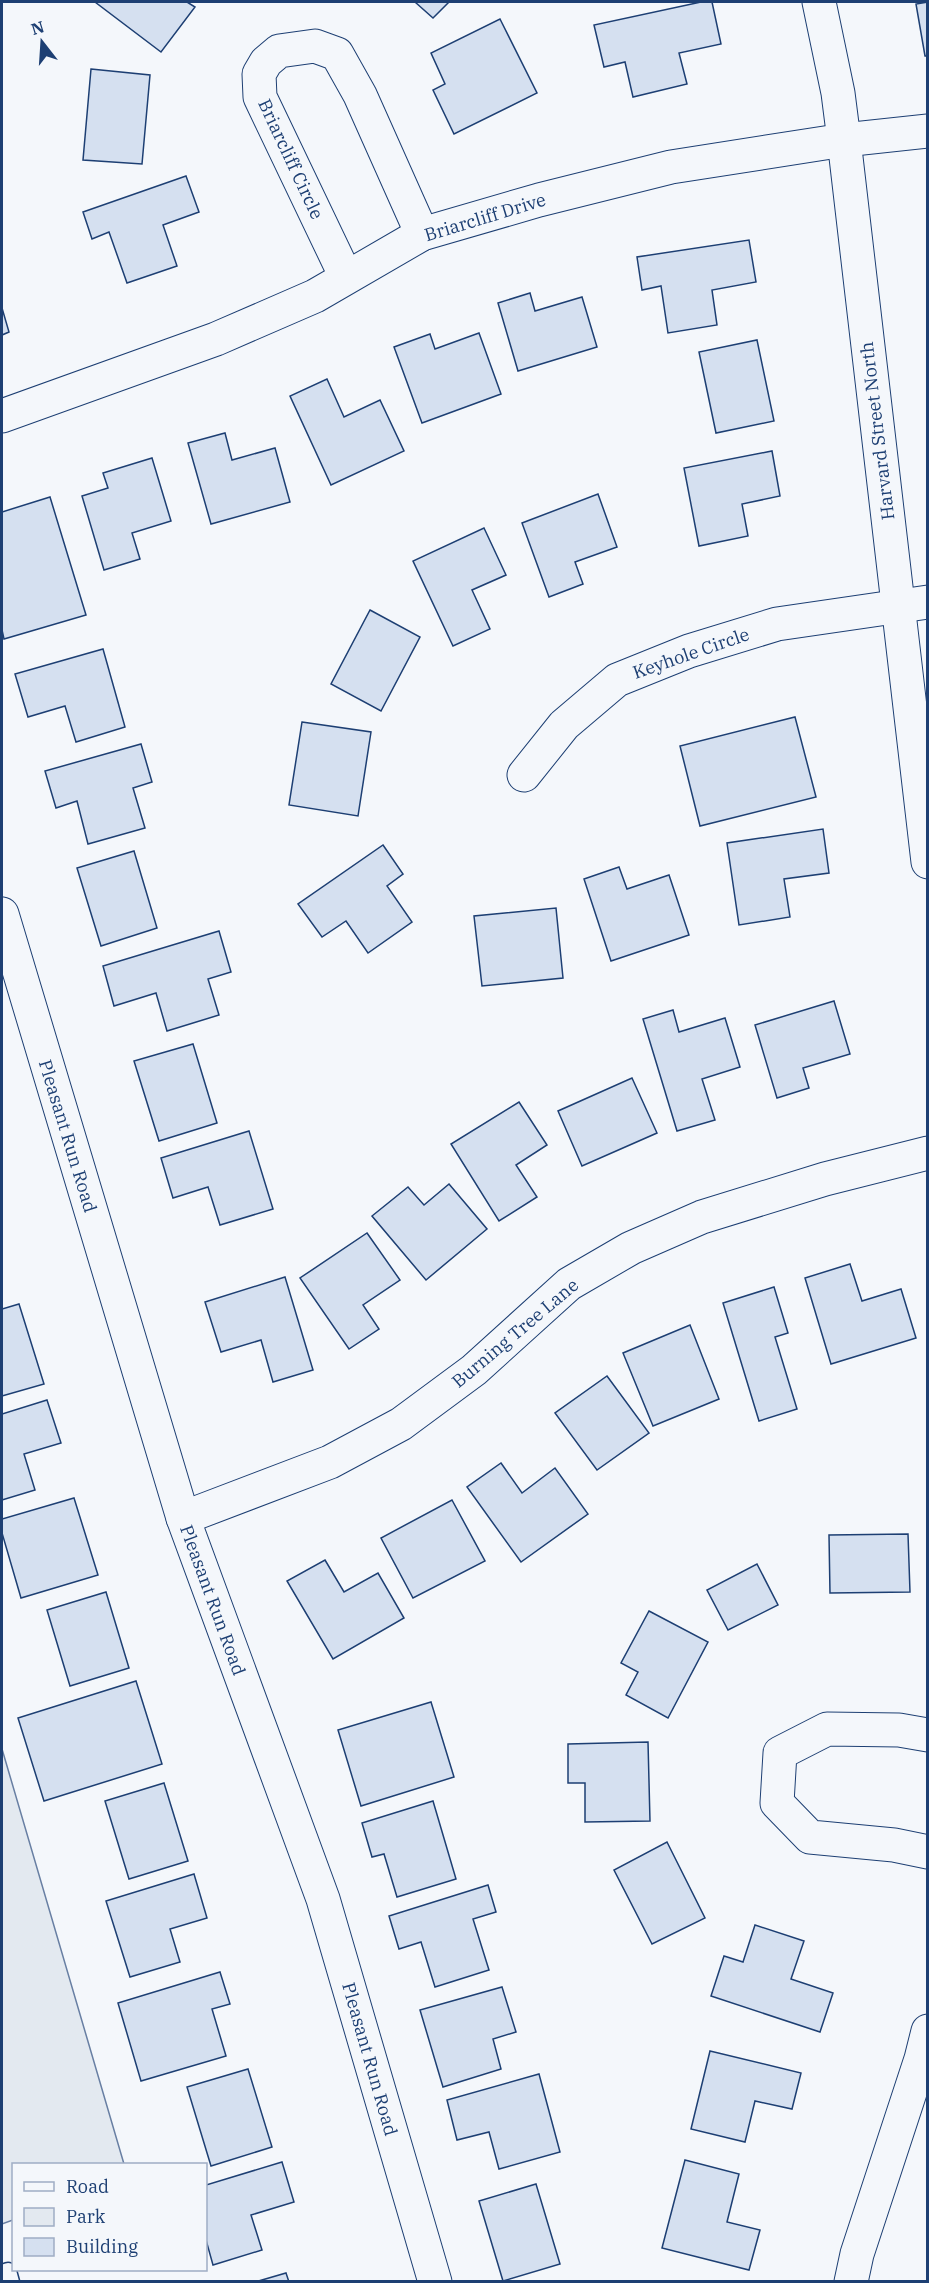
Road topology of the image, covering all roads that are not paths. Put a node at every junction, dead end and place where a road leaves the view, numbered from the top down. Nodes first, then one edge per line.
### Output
1 (819, 2) edge
2 (927, 131) edge
3 (844, 140) junction
4 (422, 234) junction
5 (346, 277) junction
6 (2, 416) edge
7 (912, 603) edge
8 (524, 775) dead end
9 (927, 862) edge
10 (2, 914) edge
11 (927, 1153) edge
12 (183, 1518) junction
13 (927, 1735) edge
14 (927, 1852) edge
15 (925, 2050) edge
16 (2, 2273) edge
17 (11, 2282) edge
18 (435, 2282) edge
19 (851, 2282) edge

1 - 3 street, Harvard Street North
2 - 3 street, Briarcliff Drive
3 - 4 street, Briarcliff Drive
3 - 7 street, Harvard Street North
4 - 5 street, Briarcliff Drive
4 - 5 street, Briarcliff Circle
5 - 6 street, Briarcliff Drive
7 - 8 street, Keyhole Circle
7 - 9 street, Harvard Street North
10 - 12 street, Pleasant Run Road
11 - 12 street, Burning Tree Lane
12 - 18 street, Pleasant Run Road
13 - 14 street
15 - 19 street
16 - 17 lane

